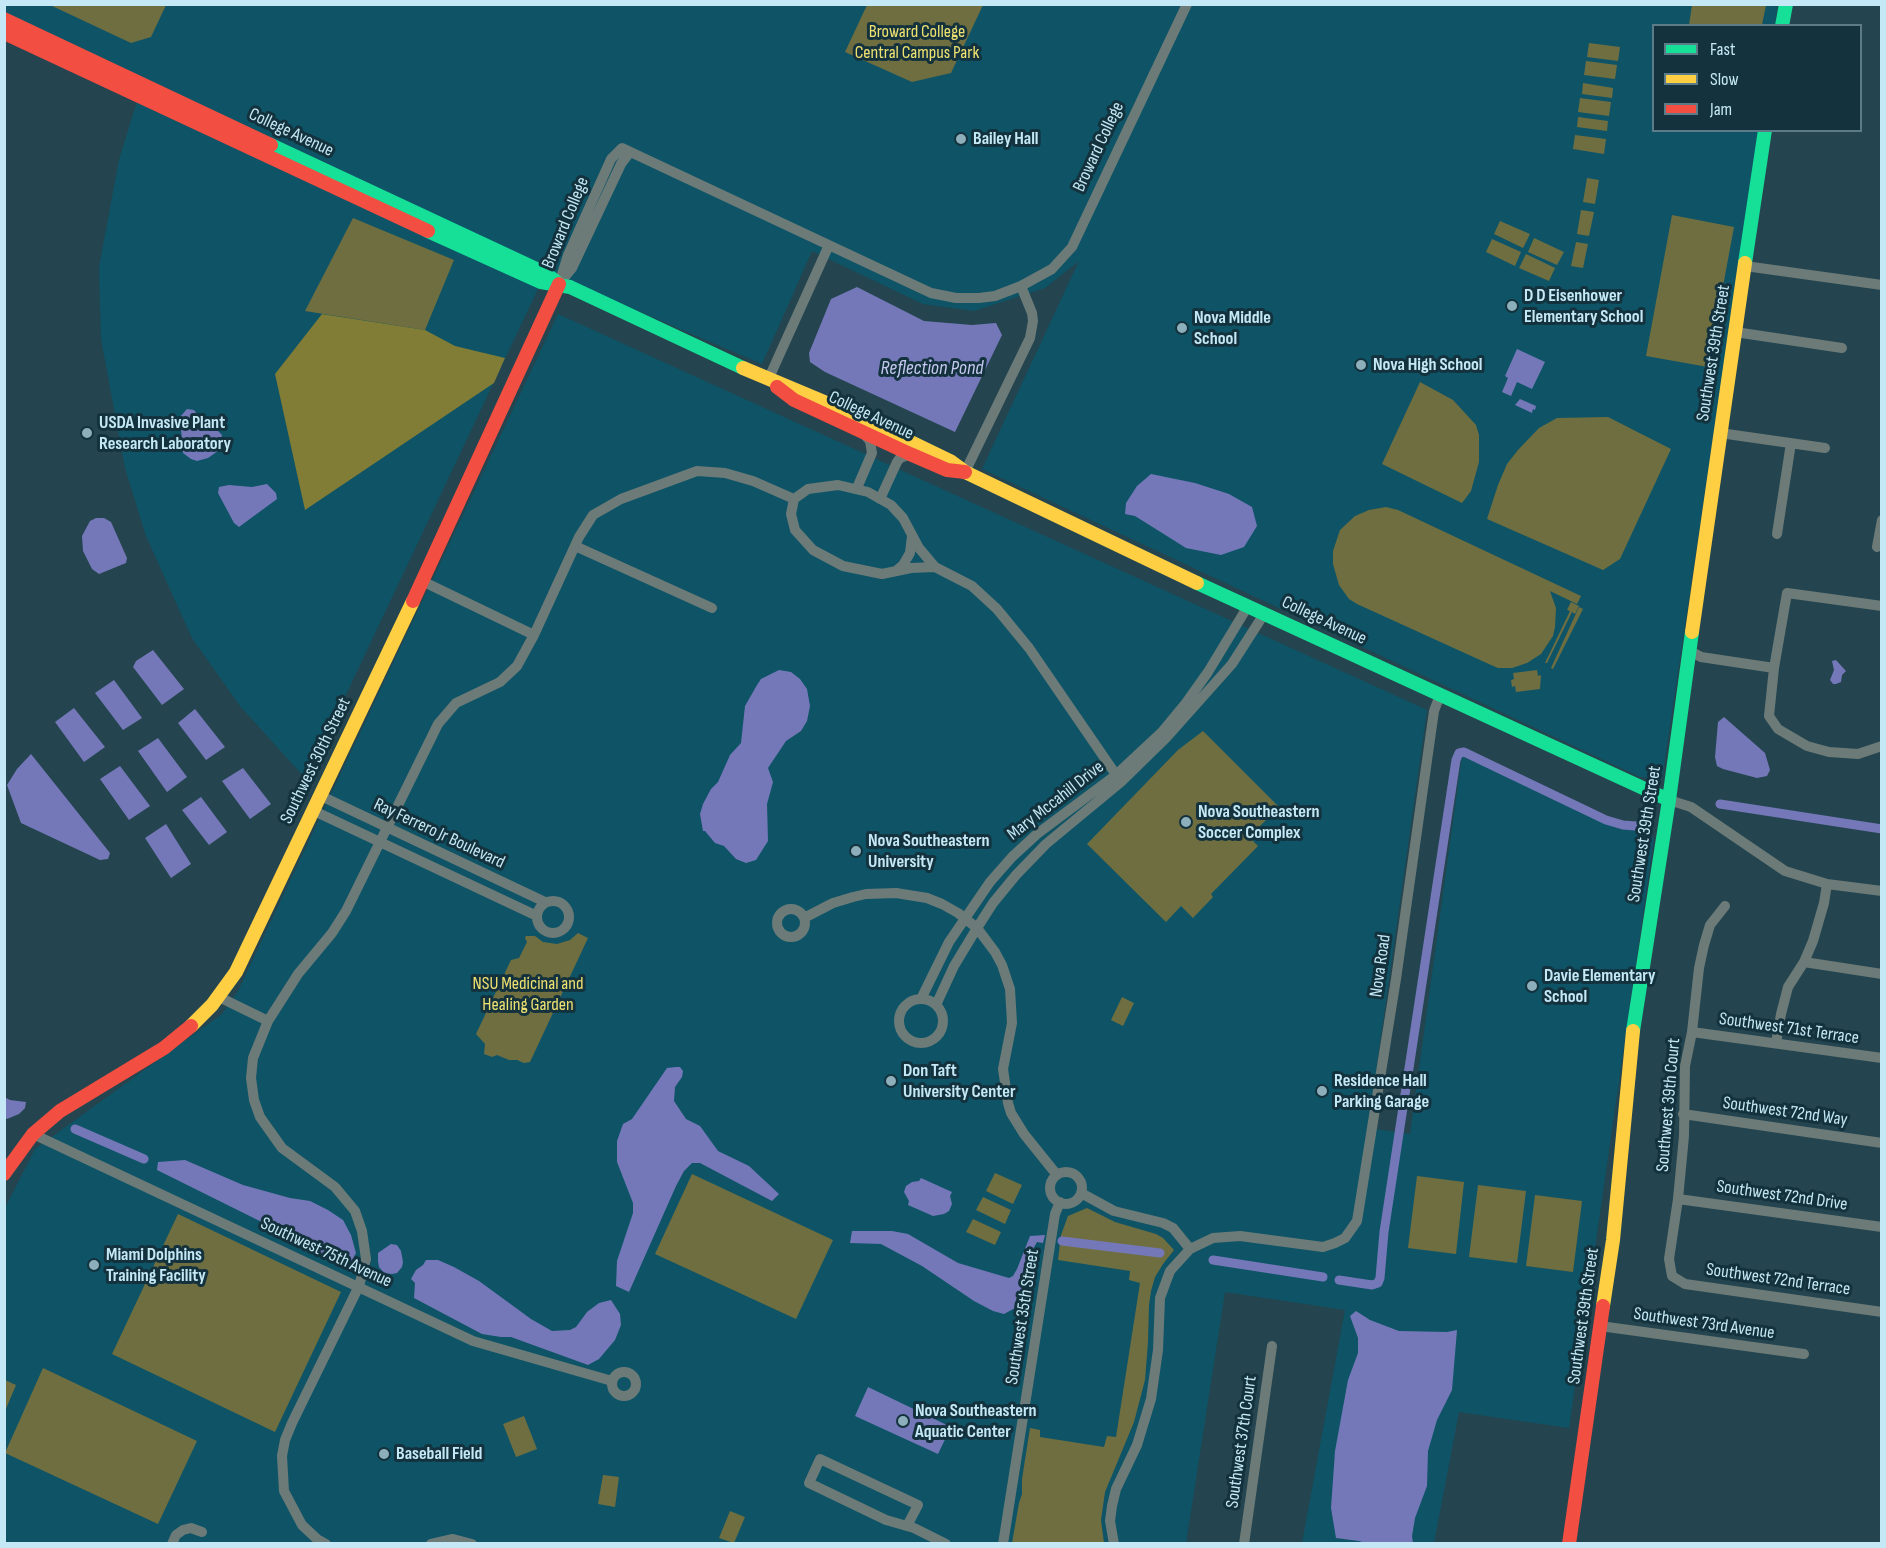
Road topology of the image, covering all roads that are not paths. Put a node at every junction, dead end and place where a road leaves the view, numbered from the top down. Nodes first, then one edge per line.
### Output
1 (1187, 4) edge
2 (1786, 4) edge
3 (4, 19) edge
4 (1782, 24) edge
5 (4, 33) edge
6 (1765, 132) edge
7 (830, 245) junction
8 (1745, 266) junction
9 (559, 284) junction
10 (1881, 285) edge
11 (1021, 286) junction
12 (1735, 332) junction
13 (1842, 348) dead end
14 (768, 380) junction
15 (861, 431) junction
16 (1720, 433) junction
17 (1791, 443) junction
18 (1825, 448) dead end
19 (909, 454) junction
20 (965, 472) junction
21 (857, 488) junction
22 (794, 499) junction
23 (880, 499) junction
24 (1881, 520) edge
25 (912, 534) junction
26 (1777, 534) dead end
27 (575, 546) junction
28 (1877, 547) dead end
29 (935, 567) junction
30 (897, 570) junction
31 (422, 581) junction
32 (1248, 606) junction
33 (1881, 606) edge
34 (712, 608) dead end
35 (1264, 614) junction
36 (534, 635) junction
37 (1690, 651) junction
38 (1774, 668) junction
39 (1208, 672) junction
40 (1218, 681) junction
41 (1440, 695) junction
42 (1881, 746) edge
43 (1119, 779) junction
44 (319, 795) junction
45 (1669, 800) junction
46 (312, 810) junction
47 (387, 829) junction
48 (380, 843) junction
49 (1827, 884) junction
50 (1881, 891) edge
51 (545, 902) junction
52 (1725, 906) dead end
53 (537, 916) junction
54 (804, 918) dead end
55 (964, 918) junction
56 (977, 928) junction
57 (1804, 962) junction
58 (1881, 974) edge
59 (219, 997) junction
60 (921, 999) junction
61 (936, 1005) junction
62 (268, 1020) junction
63 (1692, 1032) junction
64 (1776, 1043) junction
65 (1881, 1058) edge
66 (1683, 1114) junction
67 (33, 1134) junction
68 (1881, 1143) edge
69 (4, 1174) edge
70 (1057, 1175) junction
71 (1081, 1193) junction
72 (1678, 1199) junction
73 (1060, 1202) junction
74 (1881, 1227) edge
75 (1190, 1250) junction
76 (1672, 1276) joint
77 (358, 1286) junction
78 (1881, 1312) edge
79 (1600, 1326) junction
80 (1272, 1346) dead end
81 (1804, 1354) dead end
82 (612, 1382) dead end
83 (907, 1526) junction
84 (202, 1532) dead end
85 (172, 1544) edge
86 (326, 1544) edge
87 (431, 1544) edge
88 (472, 1544) edge
89 (946, 1544) edge
90 (1003, 1544) edge
91 (1114, 1544) edge
92 (1244, 1544) edge
93 (1569, 1544) edge

1 - 11 street, Broward College
2 - 4 street
3 - 9 street, College Avenue
5 - 9 street, College Avenue
6 - 8 street, Southwest 39th Street
7 - 9 street, Broward College
7 - 11 street, Broward College
7 - 14 street
8 - 10 street
8 - 12 street, Southwest 39th Street
9 - 14 street, College Avenue
9 - 31 street, Southwest 30th Street
11 - 20 street
12 - 13 street
12 - 16 street, Southwest 39th Street
14 - 15 street, College Avenue
14 - 20 street, College Avenue
15 - 19 street, College Avenue
15 - 21 street
16 - 17 street
16 - 37 street, Southwest 39th Street
17 - 18 street
17 - 26 street
19 - 20 street, College Avenue
19 - 23 street
20 - 32 street, College Avenue
21 - 22 street
21 - 23 street
22 - 27 street
22 - 30 street
23 - 25 street
24 - 28 street
25 - 29 street
25 - 30 street
27 - 34 street
27 - 36 street
29 - 30 street
29 - 43 street
31 - 36 street
31 - 44 street, Southwest 30th Street
32 - 35 street, College Avenue
32 - 39 street, Mary Mccahill Drive
33 - 38 street
35 - 40 street, Mary Mccahill Drive
35 - 41 street, College Avenue
36 - 47 street
37 - 38 street
37 - 45 street, Southwest 39th Street
38 - 42 street
39 - 40 street
39 - 43 street, Mary Mccahill Drive
40 - 43 street, Mary Mccahill Drive
41 - 45 street, College Avenue
41 - 75 street, Nova Road
43 - 55 street, Mary Mccahill Drive
43 - 56 street, Mary Mccahill Drive
44 - 46 street, Southwest 30th Street
44 - 47 street, Ray Ferrero Jr Boulevard
45 - 49 street
45 - 79 street, Southwest 39th Street
46 - 48 street, Ray Ferrero Jr Boulevard
46 - 59 street, Southwest 30th Street
47 - 48 street
47 - 51 street, Ray Ferrero Jr Boulevard
48 - 53 street, Ray Ferrero Jr Boulevard
48 - 62 street
49 - 50 street
49 - 57 street
51 - 53 street
51 - 53 street
52 - 63 street, Southwest 39th Court
54 - 55 street
55 - 56 street
55 - 60 street, Mary Mccahill Drive
56 - 61 street, Mary Mccahill Drive
56 - 70 street
57 - 58 street
57 - 64 street
59 - 62 street
59 - 67 street, Southwest 30th Street
60 - 61 street
60 - 61 street
62 - 77 street
63 - 64 street, Southwest 71st Terrace
63 - 66 street, Southwest 39th Court
64 - 65 street, Southwest 71st Terrace
66 - 68 street, Southwest 72nd Way
66 - 72 street, Southwest 39th Court
67 - 69 street, Southwest 30th Street
67 - 77 street, Southwest 75th Avenue
70 - 71 street
70 - 73 street
71 - 73 street
71 - 75 street
72 - 74 street, Southwest 72nd Drive
72 - 76 street, Southwest 39th Court
73 - 90 street, Southwest 35th Street
75 - 91 street
76 - 78 street, Southwest 72nd Terrace
77 - 82 street, Southwest 75th Avenue
77 - 86 street
79 - 81 street, Southwest 73rd Avenue
79 - 93 street, Southwest 39th Street
80 - 92 street, Southwest 37th Court
83 - 83 street
83 - 89 street
84 - 85 street
87 - 88 street

